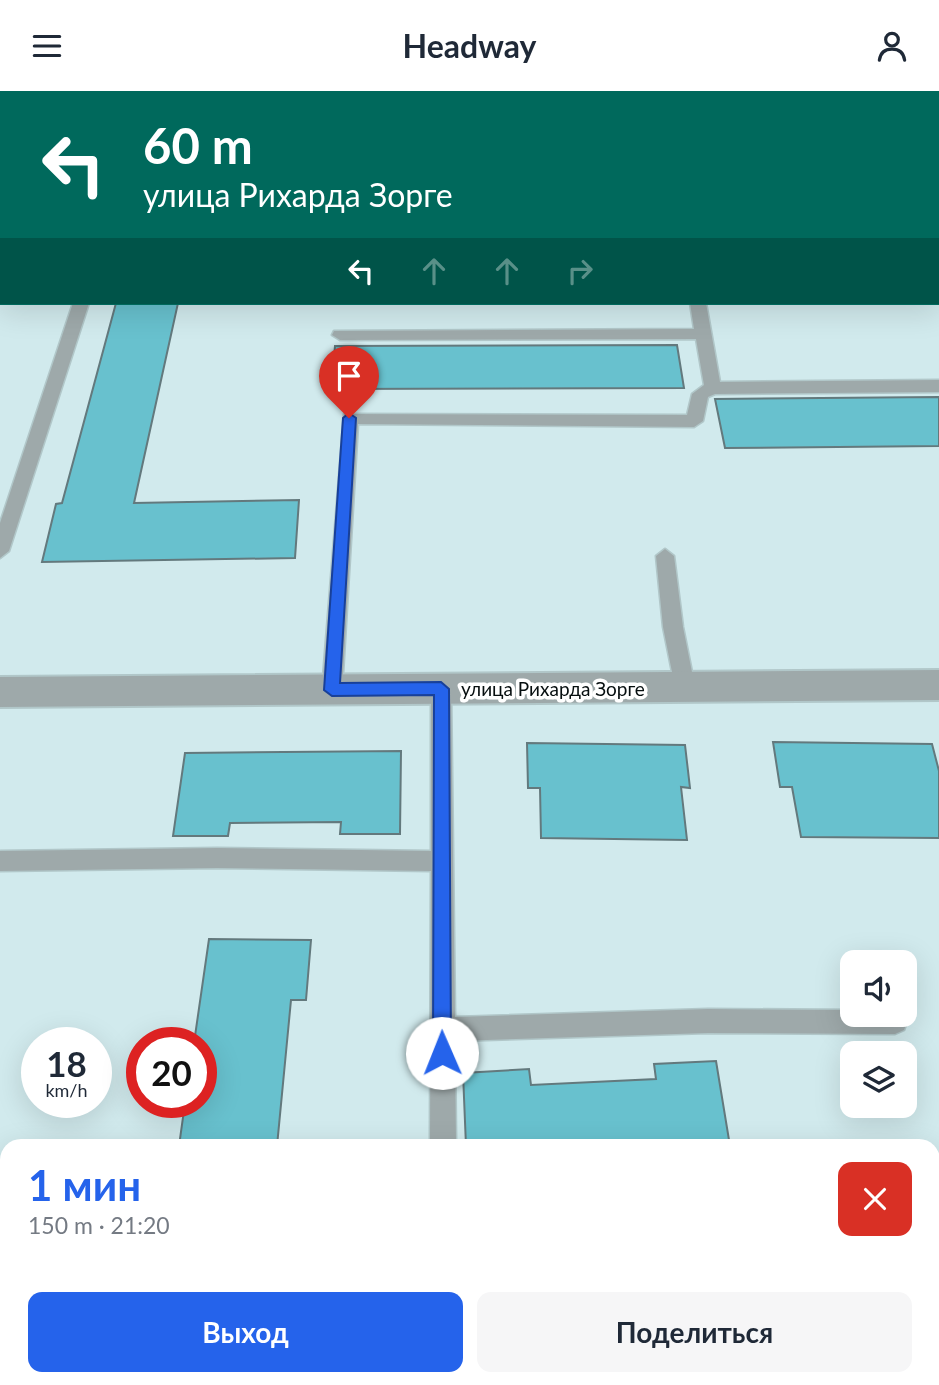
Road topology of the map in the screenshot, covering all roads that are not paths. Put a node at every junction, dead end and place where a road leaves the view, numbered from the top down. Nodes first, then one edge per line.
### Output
1 (80, 305) edge
2 (698, 305) edge
3 (704, 334) junction
4 (340, 335) dead end
5 (939, 386) edge
6 (713, 387) junction
7 (0, 551) edge
8 (665, 556) dead end
9 (939, 685) edge
10 (685, 687) junction
11 (441, 689) junction
12 (332, 690) junction
13 (0, 692) edge
14 (0, 861) edge
15 (440, 862) junction
16 (840, 1021) edge
17 (442, 1029) junction
18 (443, 1139) edge

1 - 7 lane
2 - 3 lane
3 - 4 lane
3 - 6 lane
5 - 6 lane
6 - 12 lane
8 - 10 lane
9 - 10 street, улица Рихарда Зорге
10 - 11 street, улица Рихарда Зорге
11 - 12 street, улица Рихарда Зорге
11 - 15 lane
12 - 13 street, улица Рихарда Зорге
14 - 15 lane
15 - 17 lane
16 - 17 lane
17 - 18 lane

